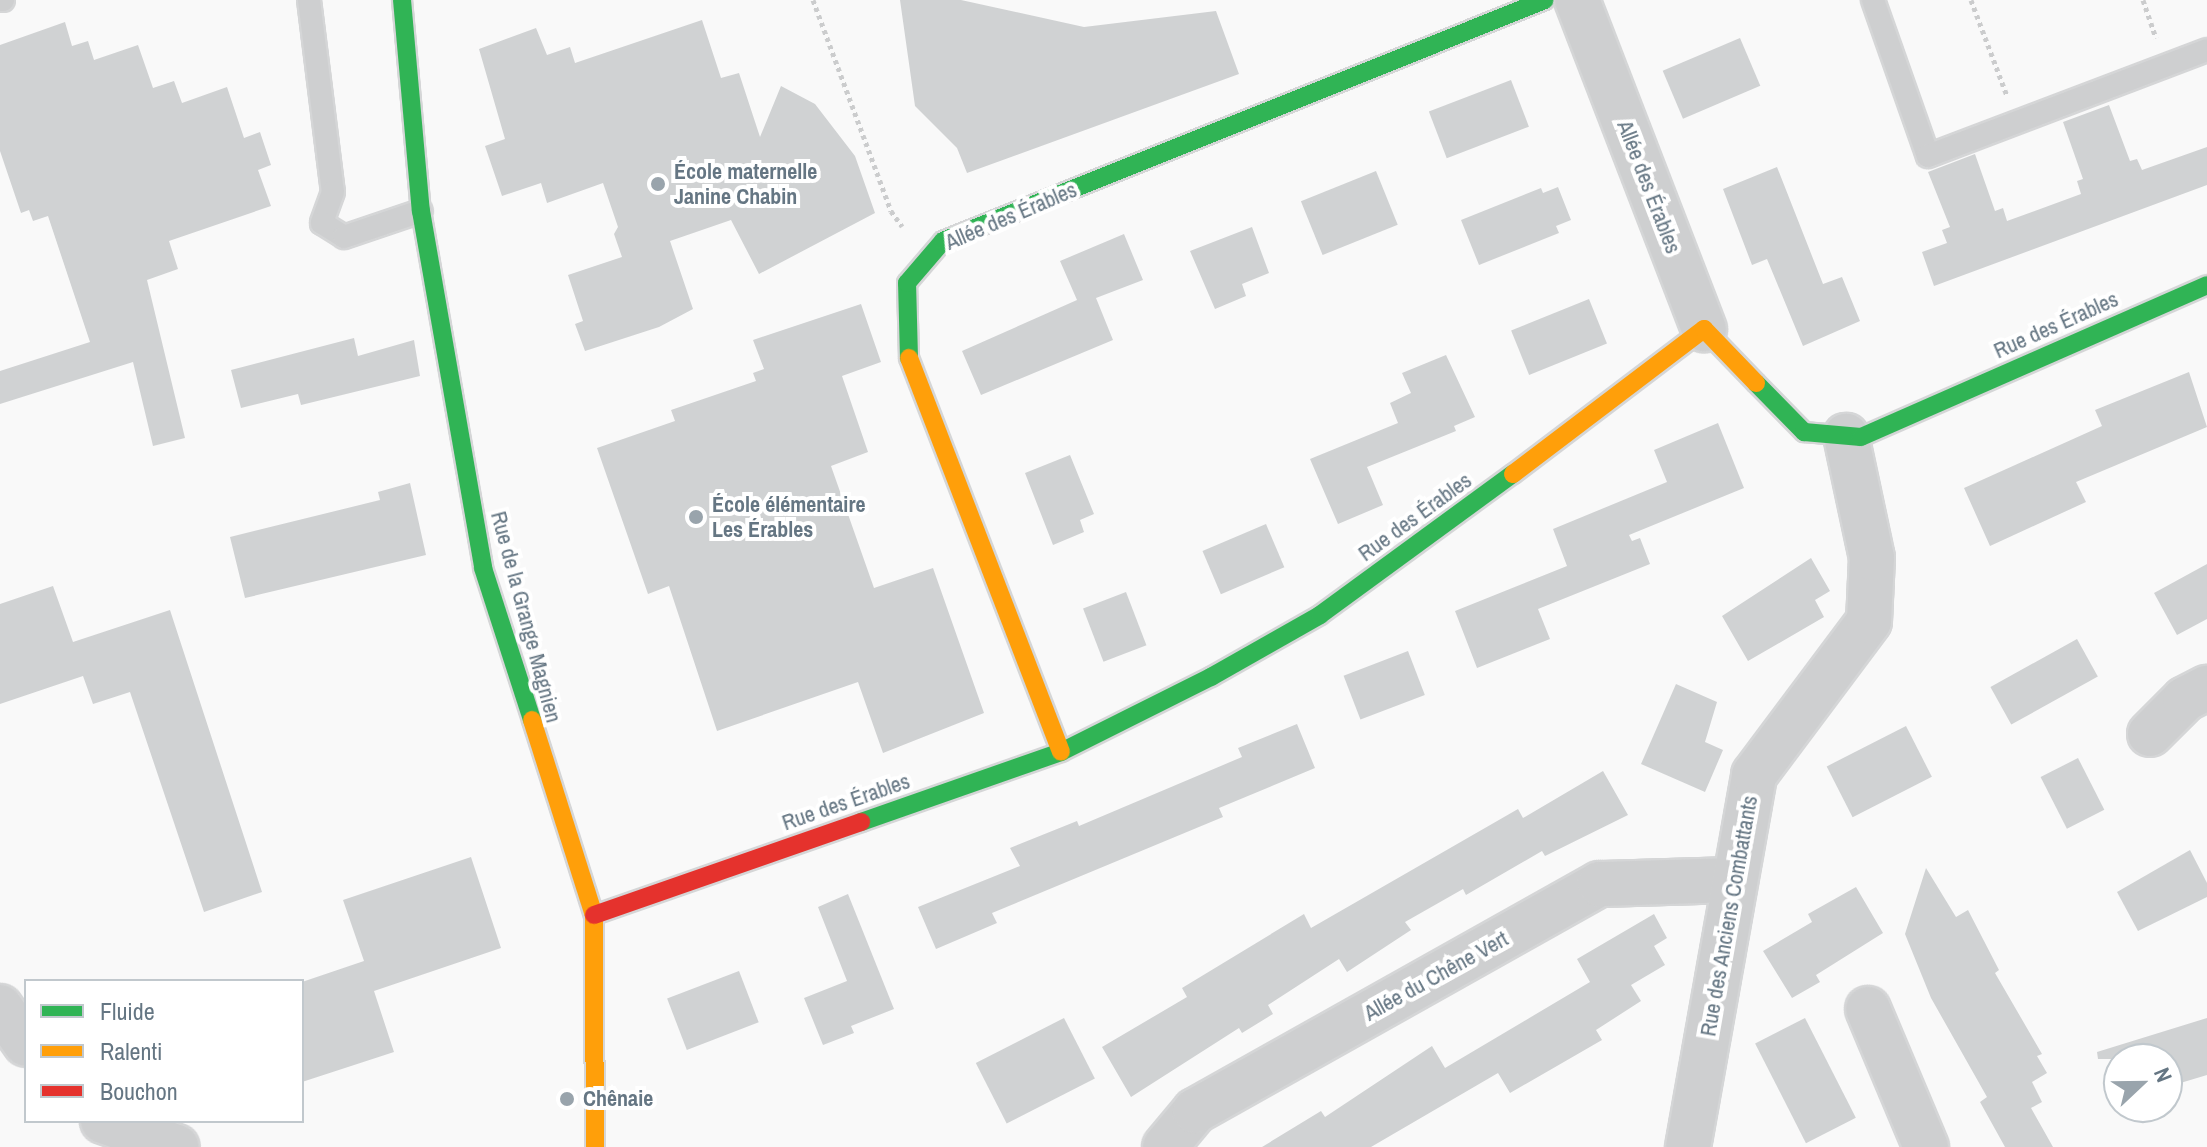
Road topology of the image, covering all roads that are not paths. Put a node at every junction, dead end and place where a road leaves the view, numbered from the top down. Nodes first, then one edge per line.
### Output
1 (309, 0) edge
2 (402, 0) edge
3 (1545, 0) edge
4 (1577, 0) edge
5 (1873, 0) edge
6 (2207, 50) edge
7 (421, 211) junction
8 (2207, 285) edge
9 (1704, 329) junction
10 (1846, 436) junction
11 (2207, 688) edge
12 (2150, 734) dead end
13 (1061, 752) junction
14 (1735, 880) junction
15 (594, 915) junction
16 (0, 1007) edge
17 (1868, 1009) dead end
18 (24, 1041) edge
19 (109, 1123) edge
20 (177, 1147) edge
21 (595, 1147) edge
22 (1165, 1147) edge
23 (1688, 1147) edge
24 (1926, 1147) edge

1 - 7 lane
2 - 7 street, Rue de la Grange Magnien
3 - 13 street, Allée des Érables
4 - 9 street, Allée des Érables
5 - 6 lane
7 - 15 street, Rue de la Grange Magnien
8 - 10 street, Rue des Érables
9 - 10 street, Rue des Érables
9 - 13 street, Rue des Érables
10 - 14 street, Rue des Anciens Combattants
11 - 12 street
13 - 15 street, Rue des Érables
14 - 22 street, Allée du Chêne Vert
14 - 23 street, Rue des Anciens Combattants
15 - 21 street, Rue de la Grange Magnien
16 - 18 street
17 - 24 street
19 - 20 street

